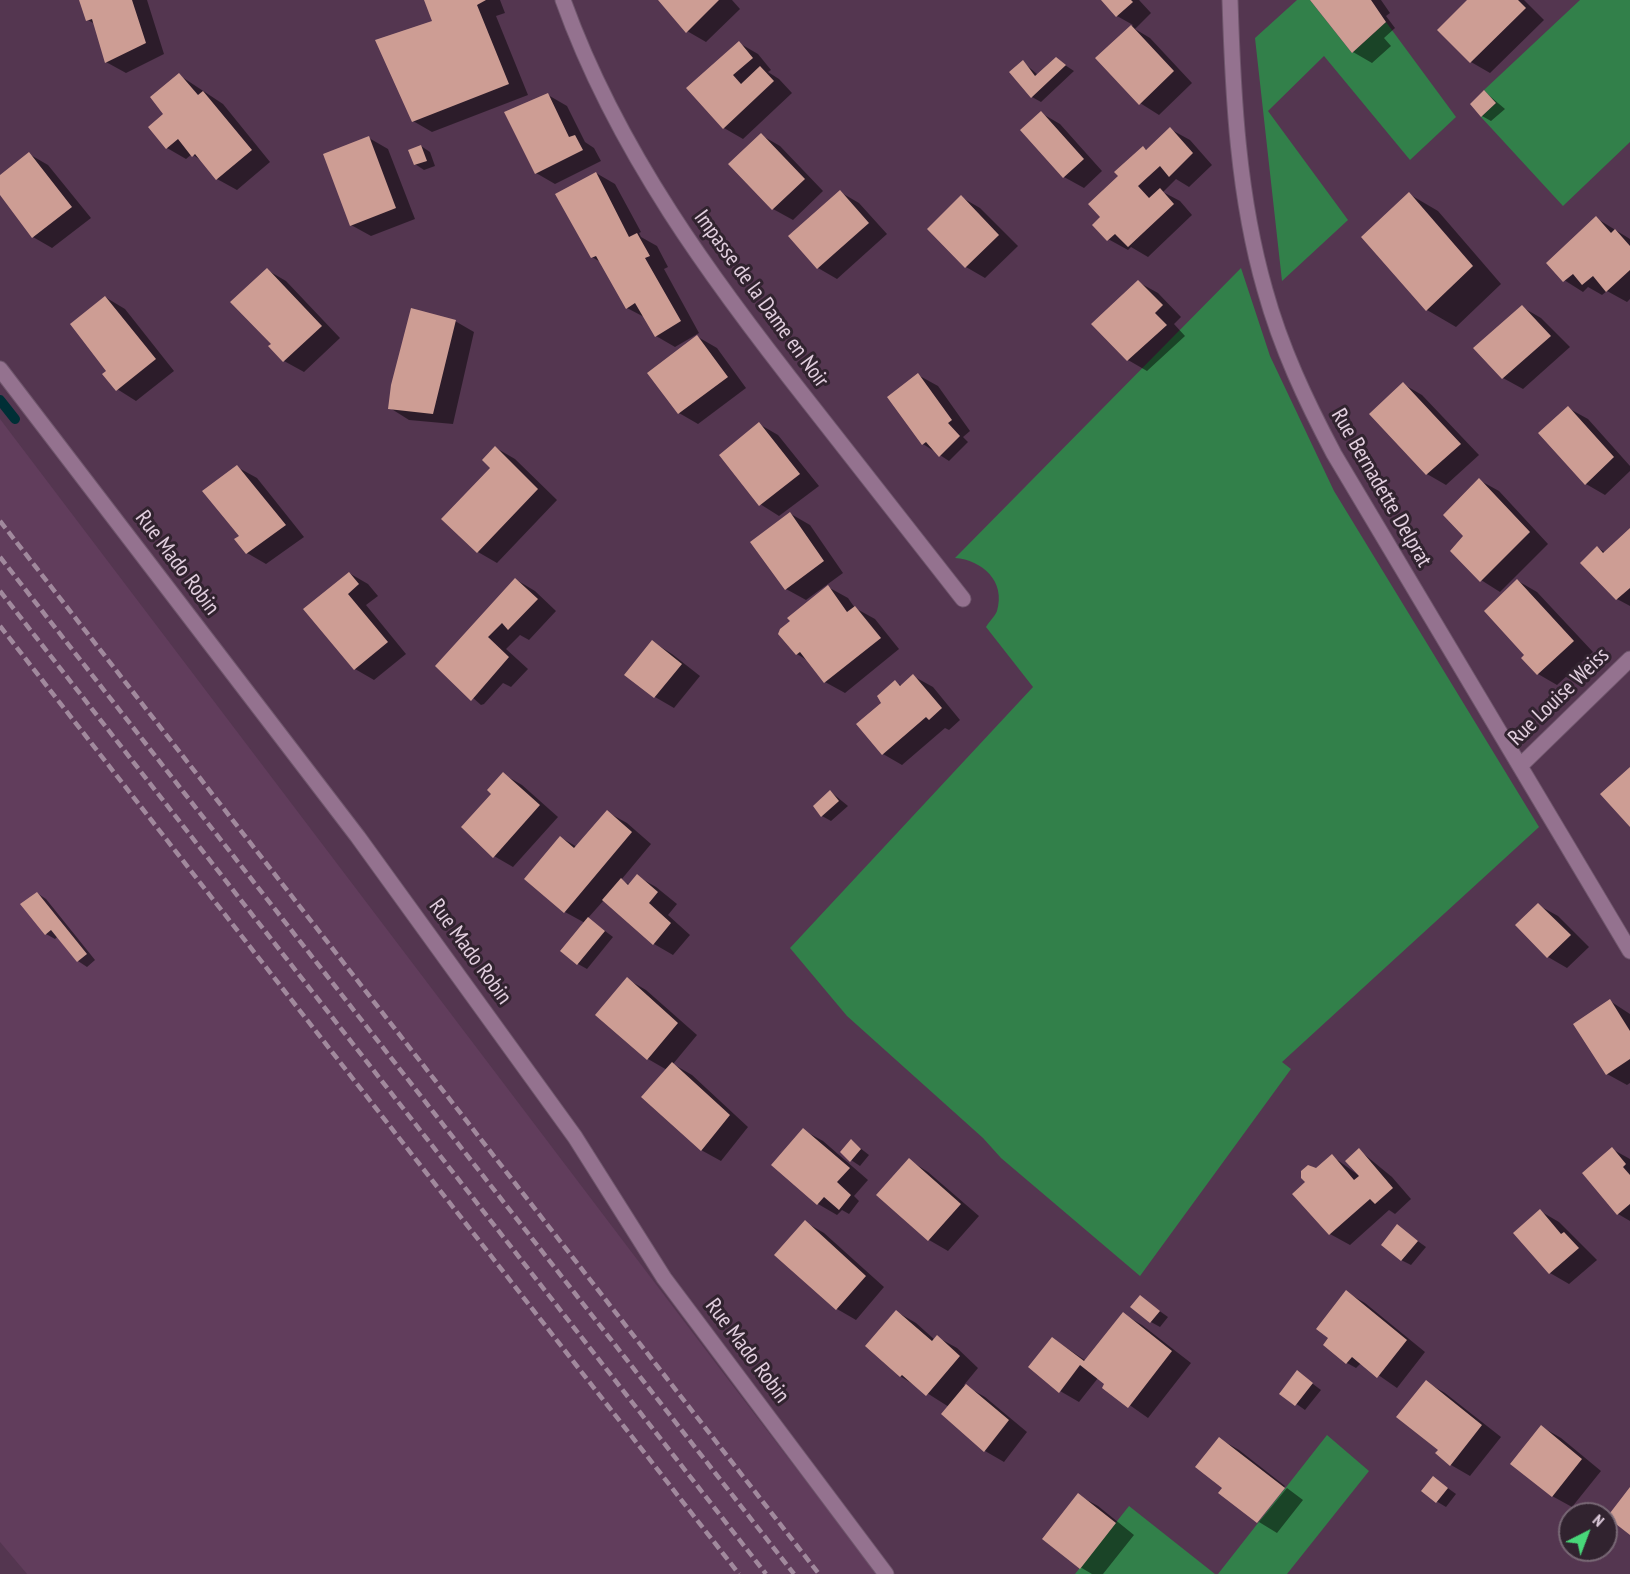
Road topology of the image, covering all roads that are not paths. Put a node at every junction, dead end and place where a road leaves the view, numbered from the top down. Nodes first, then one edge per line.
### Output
1 (563, 0) edge
2 (1230, 0) edge
3 (0, 369) edge
4 (963, 599) dead end
5 (1630, 660) edge
6 (1520, 766) junction
7 (1630, 951) edge
8 (886, 1574) edge

1 - 4 street, Impasse de la Dame en Noir
2 - 6 street, Rue Bernadette Delprat
3 - 8 street, Rue Mado Robin
5 - 6 street, Rue Louise Weiss
6 - 7 street, Rue Bernadette Delprat

